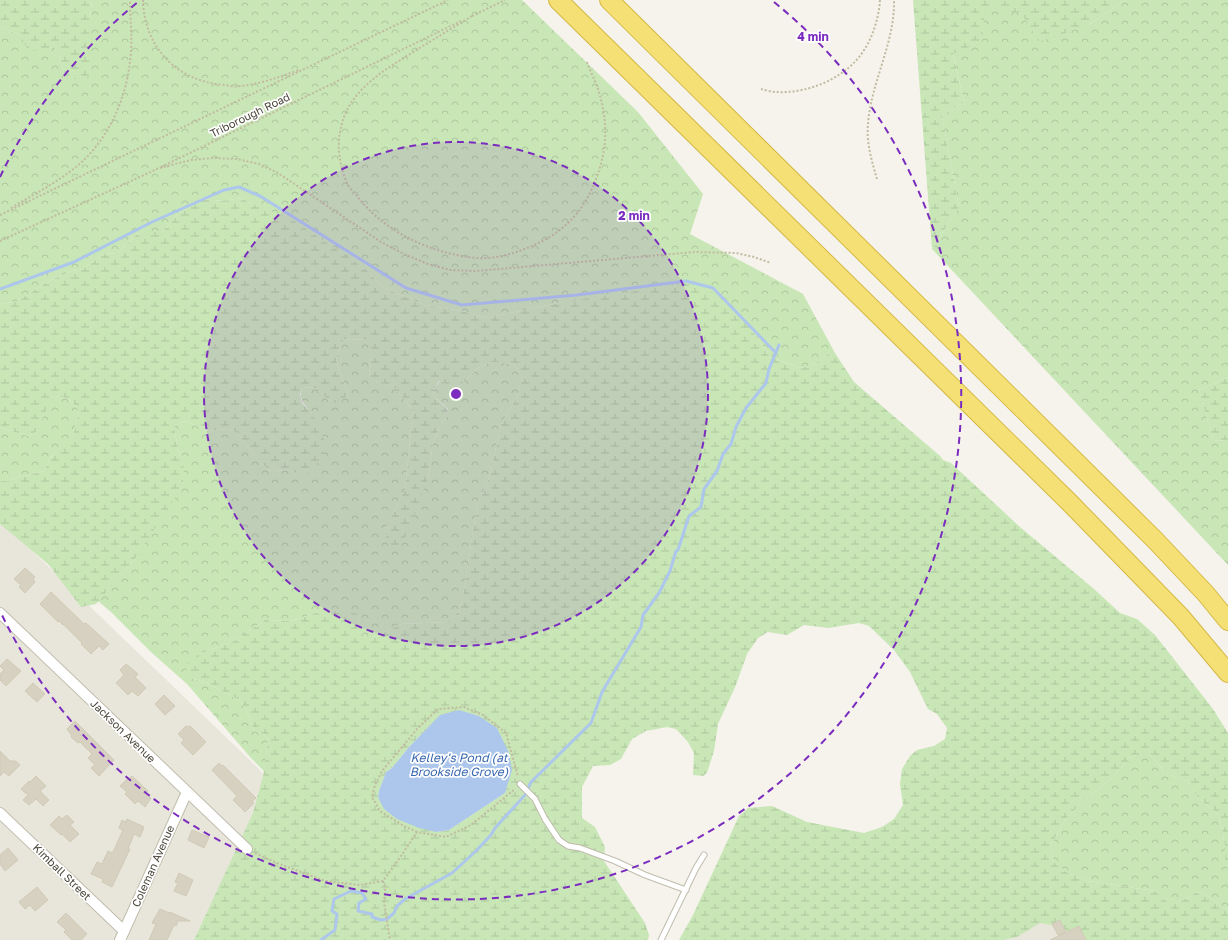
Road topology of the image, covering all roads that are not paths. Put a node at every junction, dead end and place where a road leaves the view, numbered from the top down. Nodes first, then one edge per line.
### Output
1 (558, 0) edge
2 (609, 0) edge
3 (0, 613) edge
4 (1228, 620) edge
5 (1228, 673) edge
6 (520, 784) road end
7 (187, 792) junction
8 (1, 817) edge
9 (247, 850) road end
10 (704, 855) dead end
11 (686, 890) junction
12 (122, 936) edge
13 (661, 940) edge

1 - 5 highway
2 - 4 highway
3 - 7 street, Jackson Avenue
6 - 11 lane
7 - 9 street, Jackson Avenue
7 - 12 street, Coleman Avenue
8 - 12 street, Kimball Street
10 - 11 lane
11 - 13 lane

